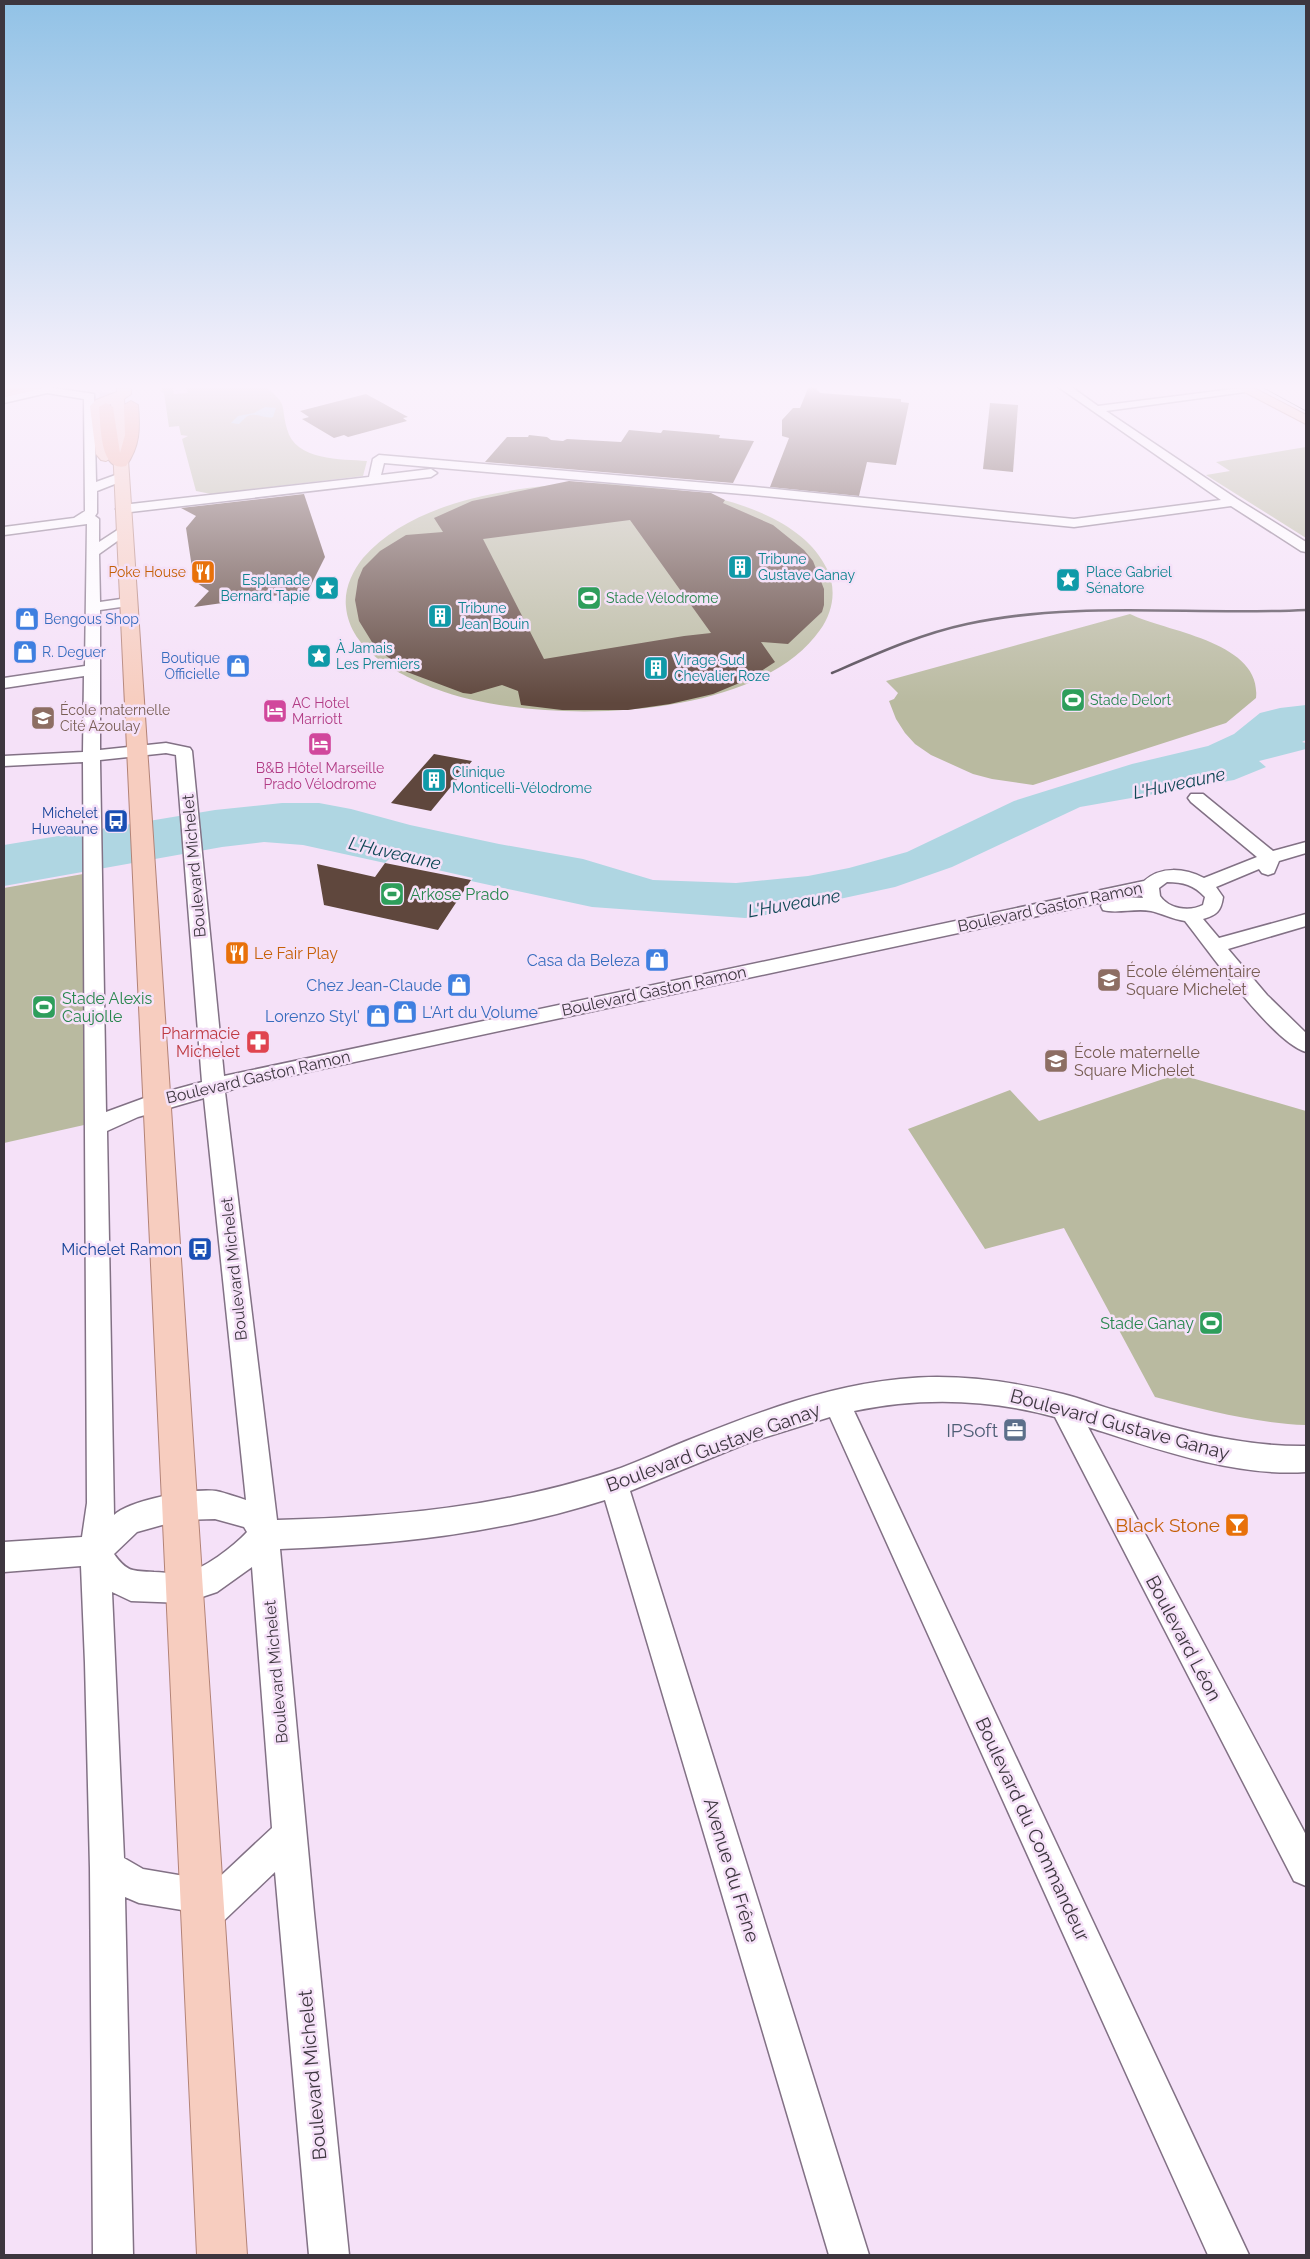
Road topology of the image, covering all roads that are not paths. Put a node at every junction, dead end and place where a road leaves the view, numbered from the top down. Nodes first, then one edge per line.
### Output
1 (91, 491) edge
2 (118, 491) edge
3 (268, 491) edge
4 (758, 491) edge
5 (1218, 491) edge
6 (1233, 502) junction
7 (113, 519) junction
8 (77, 522) junction
9 (4, 531) edge
10 (1306, 548) edge
11 (94, 552) junction
12 (128, 602) junction
13 (93, 607) junction
14 (92, 670) junction
15 (4, 683) edge
16 (137, 751) junction
17 (92, 756) junction
18 (4, 761) edge
19 (1198, 798) dead end
20 (1306, 847) edge
21 (1306, 857) edge
22 (1269, 863) junction
23 (1203, 885) junction
24 (1150, 886) junction
25 (1214, 903) junction
26 (1159, 905) junction
27 (1191, 916) junction
28 (1306, 920) edge
29 (1215, 946) junction
30 (1306, 1044) edge
31 (215, 1094) junction
32 (158, 1101) junction
33 (96, 1127) junction
34 (837, 1403) junction
35 (1063, 1406) junction
36 (1304, 1463) edge
37 (614, 1484) junction
38 (180, 1506) junction
39 (264, 1535) junction
40 (95, 1552) junction
41 (4, 1556) edge
42 (184, 1588) junction
43 (290, 1834) junction
44 (107, 1868) junction
45 (1306, 1869) edge
46 (203, 1906) junction
47 (113, 2255) edge
48 (222, 2255) edge
49 (329, 2255) edge
50 (849, 2255) edge
51 (1229, 2255) edge

1 - 8 street
2 - 7 main road
3 - 7 street
4 - 6 street
5 - 6 street
6 - 10 street
7 - 8 street
7 - 11 street
7 - 11 street
7 - 12 main road
8 - 9 street
11 - 13 street
12 - 13 street
12 - 16 main road
13 - 14 street
14 - 15 street
14 - 17 street
16 - 17 street
16 - 31 street, Boulevard Michelet
16 - 32 main road
17 - 18 street
17 - 33 street
19 - 22 street
20 - 22 street
21 - 22 street
22 - 23 street
22 - 25 street
23 - 24 street
23 - 25 street
24 - 26 street
24 - 31 street, Boulevard Gaston Ramon
25 - 27 street
26 - 27 street
26 - 31 street, Boulevard Gaston Ramon
27 - 29 street
28 - 29 street
29 - 30 street
31 - 32 street, Boulevard Gaston Ramon
31 - 39 street, Boulevard Michelet
32 - 33 street
32 - 38 main road
33 - 40 street
34 - 35 street, Boulevard Gustave Ganay
34 - 37 street, Boulevard Gustave Ganay
34 - 51 street, Boulevard du Commandeur
35 - 36 street, Boulevard Gustave Ganay
35 - 45 street, Boulevard Léon
37 - 39 street, Boulevard Gustave Ganay
37 - 50 street, Avenue du Frêne
38 - 39 street
38 - 40 street
38 - 42 main road
39 - 42 street
39 - 43 street, Boulevard Michelet
40 - 41 street
40 - 42 street
40 - 44 street
42 - 46 main road
43 - 46 street
43 - 49 street, Boulevard Michelet
44 - 46 street
44 - 47 street
46 - 48 main road

